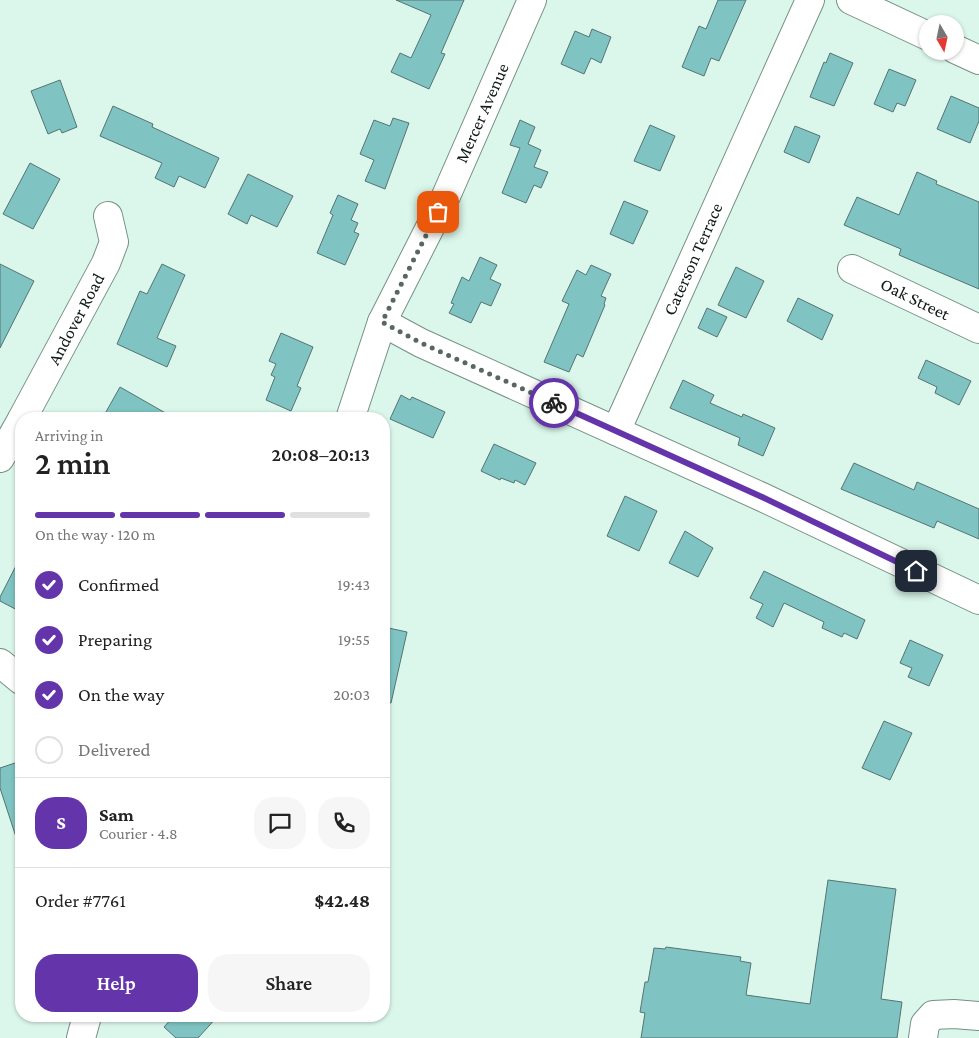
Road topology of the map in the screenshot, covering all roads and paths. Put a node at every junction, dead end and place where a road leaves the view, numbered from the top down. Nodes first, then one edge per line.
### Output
1 (532, 0) edge
2 (810, 0) edge
3 (851, 0) edge
4 (919, 32) edge
5 (964, 53) edge
6 (979, 60) edge
7 (108, 216) dead end
8 (852, 269) dead end
9 (382, 322) junction
10 (979, 329) edge
11 (27, 412) edge
12 (352, 412) edge
13 (616, 431) junction
14 (15, 433) edge
15 (0, 458) edge
16 (979, 600) edge
17 (0, 663) edge
18 (15, 675) edge
19 (979, 1016) edge
20 (85, 1022) edge
21 (979, 1023) edge
22 (81, 1038) edge
23 (923, 1038) edge
24 (977, 1038) edge

1 - 9 street, Mercer Avenue
2 - 13 street, Caterson Terrace
3 - 4 street
5 - 6 street
7 - 11 street, Andover Road
8 - 10 street, Oak Street
9 - 12 street, Mercer Avenue
9 - 13 street
13 - 16 street
14 - 15 street, Andover Road
17 - 18 street
19 - 23 street
20 - 22 street
21 - 24 street

